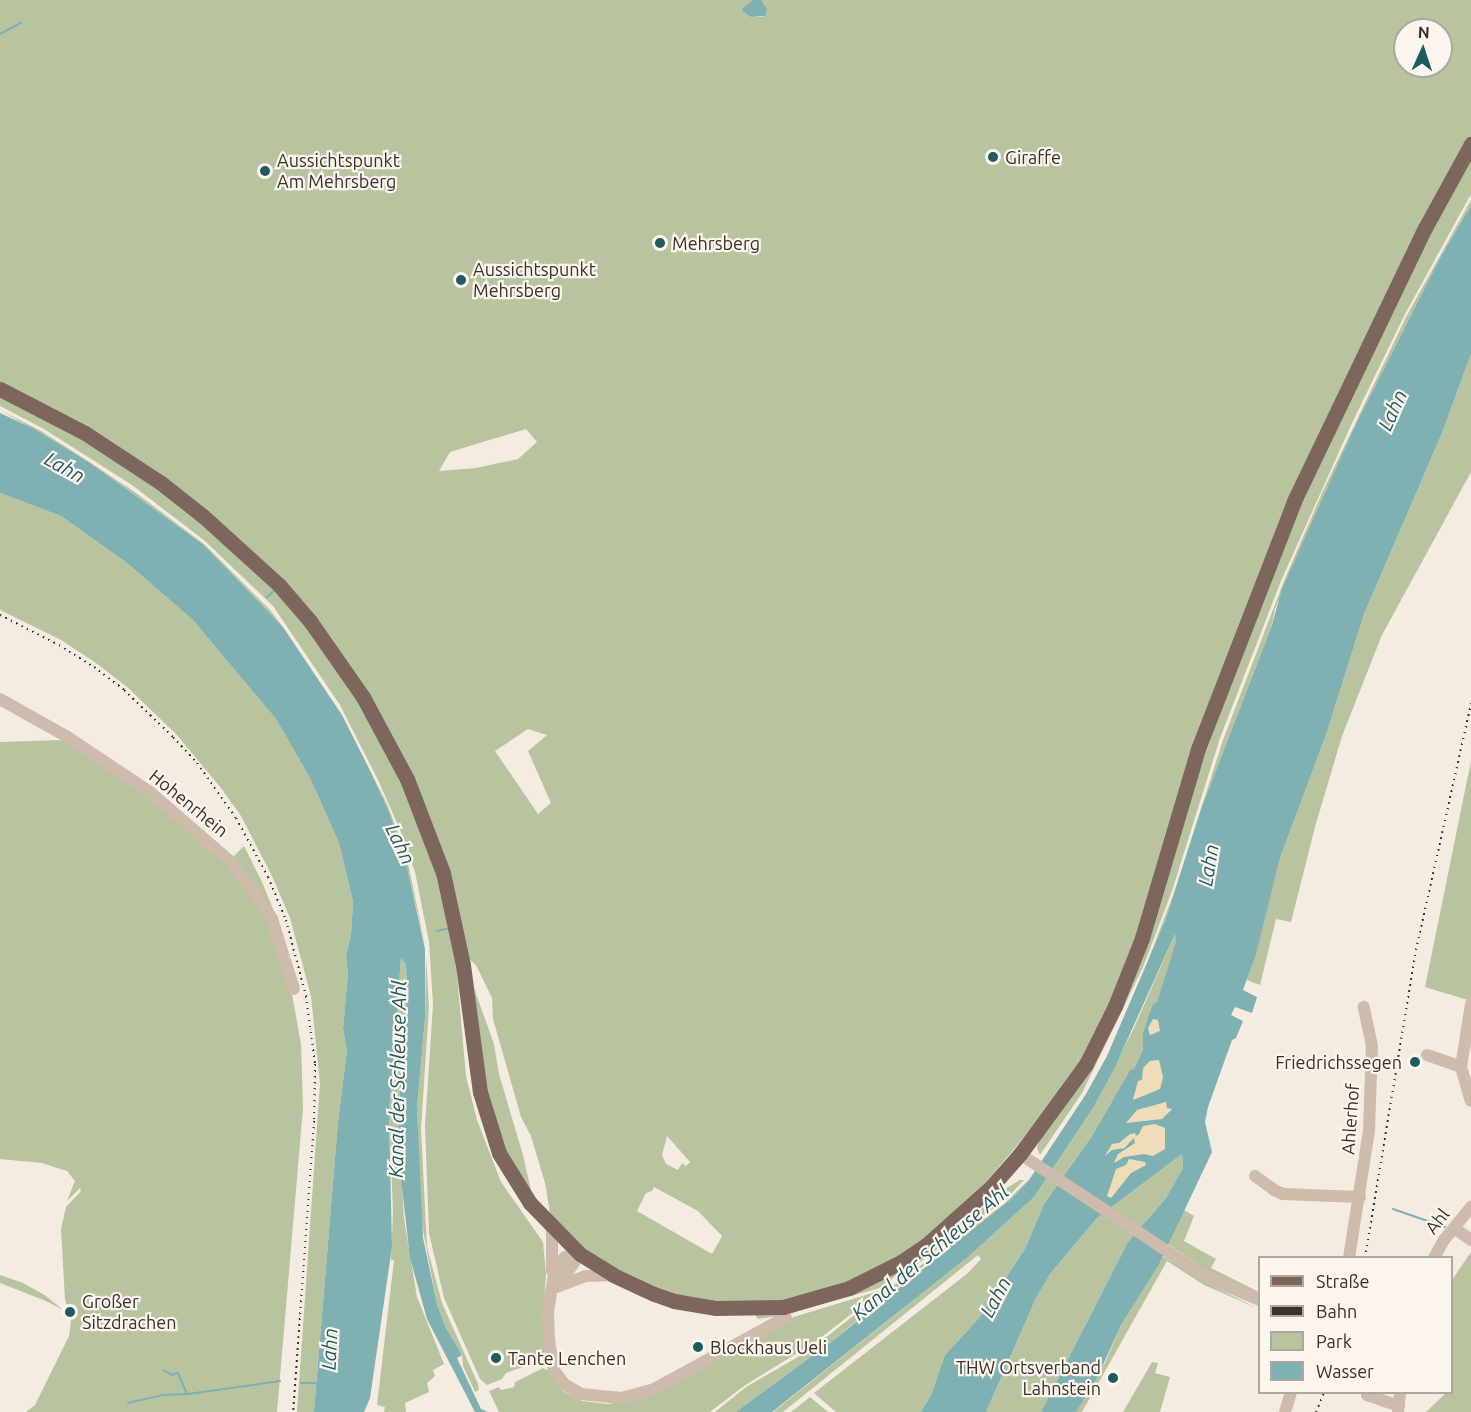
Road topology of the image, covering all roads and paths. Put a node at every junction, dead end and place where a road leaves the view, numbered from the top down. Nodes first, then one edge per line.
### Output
1 (1471, 144) edge
2 (0, 389) edge
3 (0, 699) edge
4 (294, 989) dead end
5 (1471, 1004) edge
6 (1364, 1007) dead end
7 (1427, 1055) dead end
8 (1461, 1067) junction
9 (1471, 1101) edge
10 (1024, 1156) junction
11 (1255, 1176) dead end
12 (1360, 1197) junction
13 (1471, 1208) edge
14 (552, 1227) junction
15 (1454, 1228) junction
16 (1471, 1240) edge
17 (580, 1254) junction
18 (1349, 1256) edge
19 (1435, 1256) edge
20 (613, 1275) junction
21 (554, 1287) junction
22 (1258, 1299) edge
23 (786, 1317) dead end
24 (1290, 1394) edge
25 (1400, 1394) edge
26 (1367, 1395) dead end
27 (1398, 1409) edge
28 (1285, 1412) edge

1 - 10 main road
2 - 14 main road
3 - 4 street, Hohenrhein
5 - 8 street
6 - 12 street, Ahlerhof
7 - 8 street
8 - 9 street
10 - 20 main road
10 - 22 street
11 - 12 street
12 - 18 street, Ahlerhof
13 - 15 street, Ahl
14 - 17 main road
14 - 21 street
15 - 16 street
15 - 19 street, Ahl
17 - 20 main road
17 - 21 street
20 - 21 street
21 - 23 street
24 - 28 street
25 - 27 street
26 - 27 street

